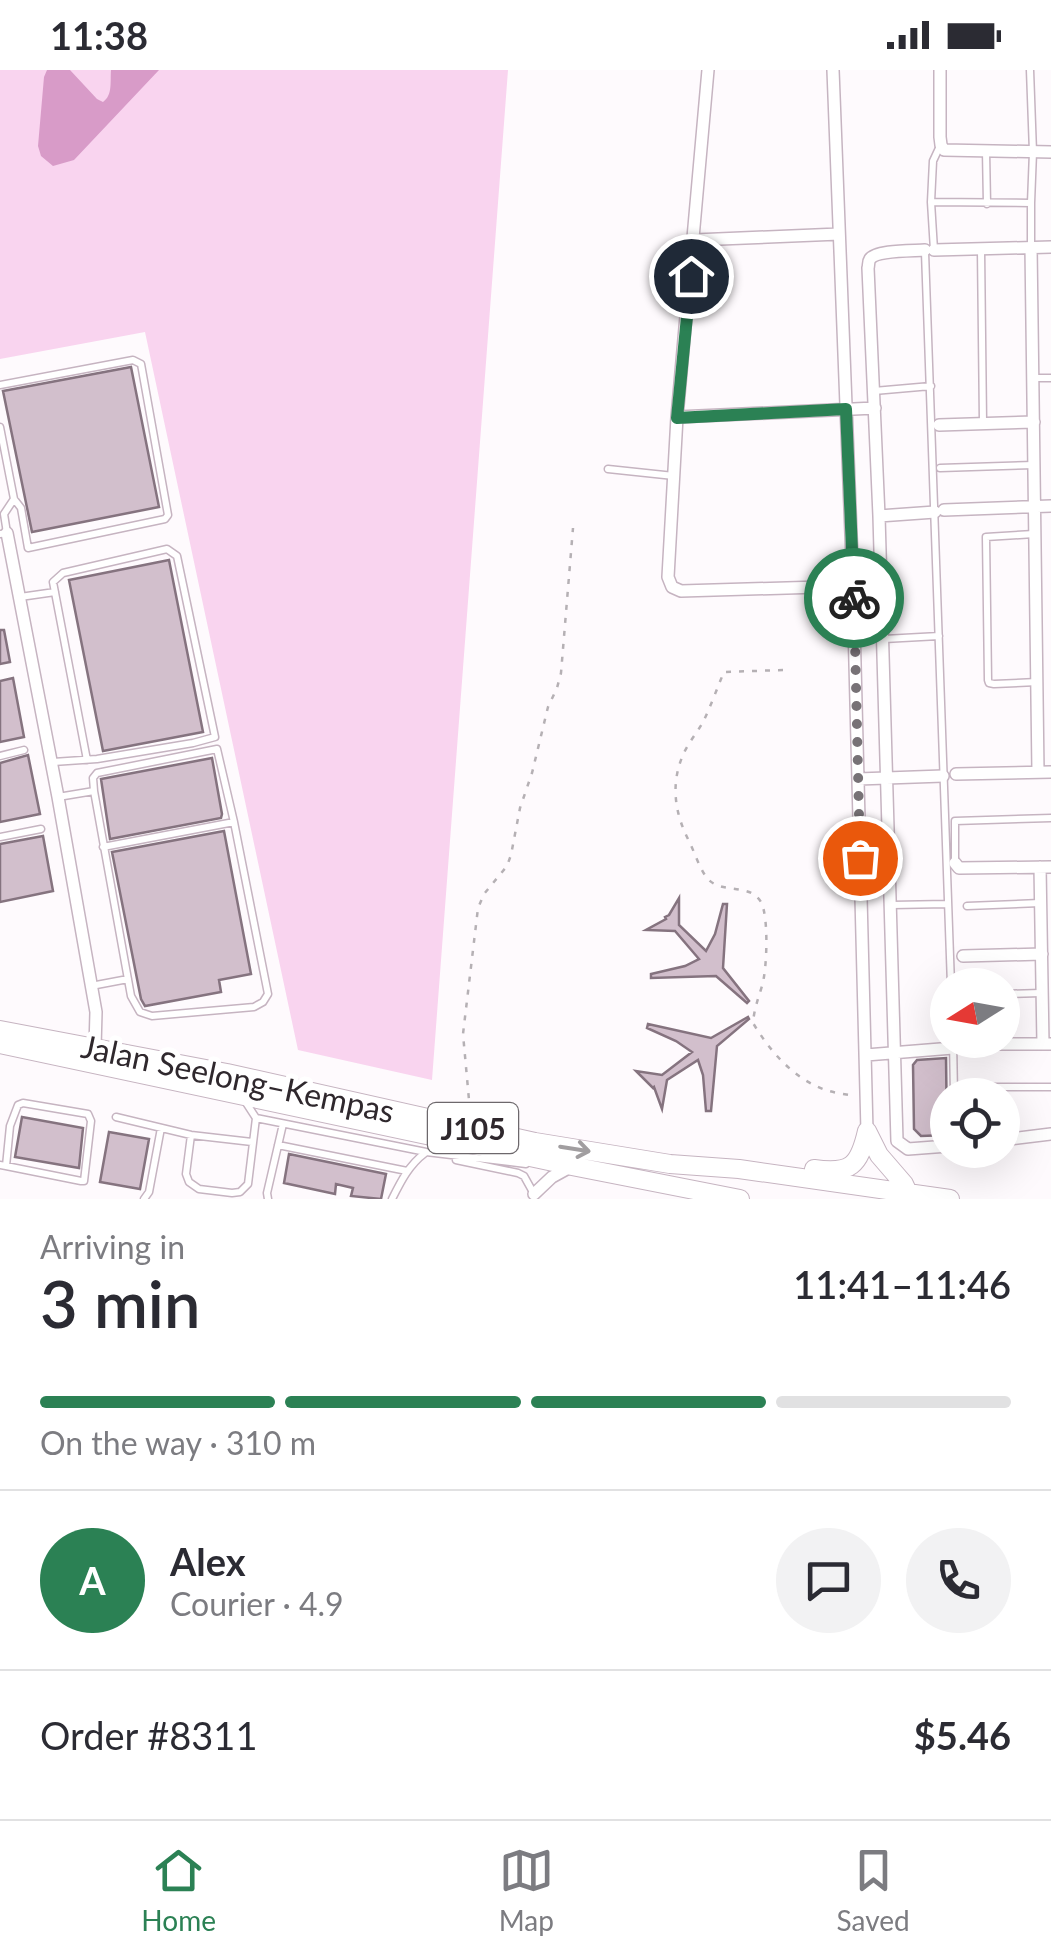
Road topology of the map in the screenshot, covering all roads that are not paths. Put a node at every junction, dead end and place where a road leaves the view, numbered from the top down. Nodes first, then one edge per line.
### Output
1 (708, 70) edge
2 (833, 70) edge
3 (940, 70) edge
4 (1030, 70) edge
5 (940, 145) junction
6 (986, 152) junction
7 (1032, 152) junction
8 (1051, 152) edge
9 (932, 202) junction
10 (1031, 203) junction
11 (987, 204) junction
12 (839, 234) junction
13 (695, 240) junction
14 (1031, 247) junction
15 (1051, 247) edge
16 (981, 249) junction
17 (929, 250) junction
18 (1033, 378) junction
19 (1051, 378) edge
20 (0, 386) edge
21 (930, 386) junction
22 (874, 390) junction
23 (875, 408) junction
24 (846, 409) junction
25 (677, 418) junction
26 (1034, 422) junction
27 (982, 424) junction
28 (938, 425) dead end
29 (0, 427) edge
30 (1034, 465) junction
31 (940, 468) dead end
32 (608, 469) dead end
33 (674, 476) junction
34 (14, 499) junction
35 (1051, 506) edge
36 (1034, 507) junction
37 (940, 511) junction
38 (879, 516) junction
39 (4, 534) edge
40 (1035, 534) junction
41 (1051, 534) edge
42 (28, 548) junction
43 (11, 552) junction
44 (853, 586) junction
45 (55, 592) junction
46 (19, 597) junction
47 (939, 636) junction
48 (883, 640) junction
49 (1036, 640) junction
50 (1051, 640) edge
51 (1037, 682) junction
52 (215, 737) junction
53 (218, 749) junction
54 (24, 750) dead end
55 (0, 756) edge
56 (87, 760) junction
57 (50, 762) junction
58 (1044, 772) edge
59 (950, 775) junction
60 (858, 779) junction
61 (886, 779) junction
62 (94, 792) junction
63 (58, 796) junction
64 (1051, 818) edge
65 (234, 822) junction
66 (41, 828) dead end
67 (0, 836) edge
68 (103, 847) junction
69 (955, 864) joint
70 (1046, 867) edge
71 (1041, 903) junction
72 (947, 904) junction
73 (890, 905) junction
74 (968, 906) dead end
75 (1042, 954) junction
76 (963, 956) dead end
77 (950, 968) edge
78 (128, 979) junction
79 (92, 986) junction
80 (1042, 992) junction
81 (1020, 993) edge
82 (0, 1030) edge
83 (0, 1044) edge
84 (1020, 1044) edge
85 (1047, 1044) edge
86 (95, 1048) junction
87 (930, 1048) edge
88 (896, 1052) junction
89 (866, 1055) junction
90 (1020, 1087) edge
91 (1051, 1087) edge
92 (241, 1096) junction
93 (116, 1118) dead end
94 (256, 1118) junction
95 (283, 1124) junction
96 (161, 1128) junction
97 (867, 1131) junction
98 (1051, 1134) edge
99 (192, 1135) junction
100 (1020, 1138) edge
101 (252, 1142) junction
102 (278, 1145) junction
103 (930, 1147) edge
104 (426, 1152) junction
105 (3, 1165) edge
106 (572, 1166) junction
107 (739, 1169) junction
108 (407, 1171) junction
109 (534, 1194) joint
110 (911, 1197) edge
111 (144, 1199) edge
112 (268, 1199) edge
113 (392, 1199) edge
114 (740, 1199) edge
115 (950, 1199) edge

1 - 13 street
2 - 12 street
3 - 5 street
4 - 7 lane
5 - 6 street
5 - 9 lane
6 - 7 street
6 - 11 lane
7 - 8 street
7 - 10 lane
9 - 11 lane
9 - 17 lane
10 - 11 lane
10 - 14 lane
12 - 13 street
12 - 24 street
13 - 25 street
14 - 15 street
14 - 16 street
14 - 18 street
16 - 17 street
16 - 27 lane
17 - 21 lane
17 - 22 street
18 - 19 lane
18 - 26 street
20 - 42 lane
21 - 22 lane
21 - 37 lane
22 - 23 street
23 - 24 street
23 - 38 street
24 - 25 street
24 - 44 street
25 - 33 street
26 - 27 street
26 - 30 street
27 - 28 street
29 - 34 lane
30 - 31 lane
30 - 36 street
32 - 33 lane
33 - 44 street
34 - 39 lane
34 - 42 lane
35 - 36 street
36 - 37 street
36 - 40 street
37 - 38 street
37 - 47 lane
38 - 48 street
39 - 43 street
40 - 41 street
40 - 49 street
40 - 51 lane
42 - 43 lane
43 - 46 street
44 - 60 street
45 - 46 lane
45 - 52 lane
45 - 56 lane
46 - 57 street
47 - 48 lane
47 - 59 lane
48 - 61 street
49 - 50 lane
49 - 51 street
51 - 58 street
52 - 53 lane
52 - 56 lane
53 - 62 lane
53 - 65 lane
54 - 55 lane
56 - 57 lane
57 - 63 street
58 - 59 street
59 - 61 street
59 - 72 lane
60 - 61 street
60 - 89 street
61 - 73 street
62 - 63 lane
62 - 68 lane
63 - 79 street
64 - 69 lane
65 - 68 lane
65 - 78 lane
66 - 67 lane
68 - 78 lane
69 - 70 street
70 - 71 street
71 - 74 lane
71 - 75 street
72 - 73 lane
72 - 77 lane
73 - 88 street
75 - 76 street
75 - 80 street
78 - 79 lane
79 - 86 street
80 - 81 lane
80 - 85 street
82 - 86 main road, Jalan Seelong–Kempas / J105
83 - 92 main road, Jalan Seelong–Kempas / J105
84 - 85 street
86 -> 107 main road, Jalan Seelong–Kempas / J105
87 - 88 street
88 - 89 street
88 - 103 street
89 - 97 street
90 - 91 lane
92 - 94 lane
92 - 106 main road, Jalan Seelong–Kempas / J105
93 - 96 lane
94 - 95 lane
94 - 101 lane
95 - 102 lane
95 - 104 lane
96 - 99 lane
96 - 111 lane
97 - 107 main road
97 - 110 main road
98 - 100 street
99 - 101 lane
99 - 101 lane
102 - 108 lane
102 - 112 lane
104 - 106 lane
104 - 108 lane
104 - 109 lane
105 - 105 lane
106 - 109 street
106 - 114 main road, Jalan Seelong–Kempas / J105
107 - 110 main road, Jalan Seelong–Kempas / J105
108 - 113 lane
110 - 115 main road, Jalan Seelong–Kempas / J105

